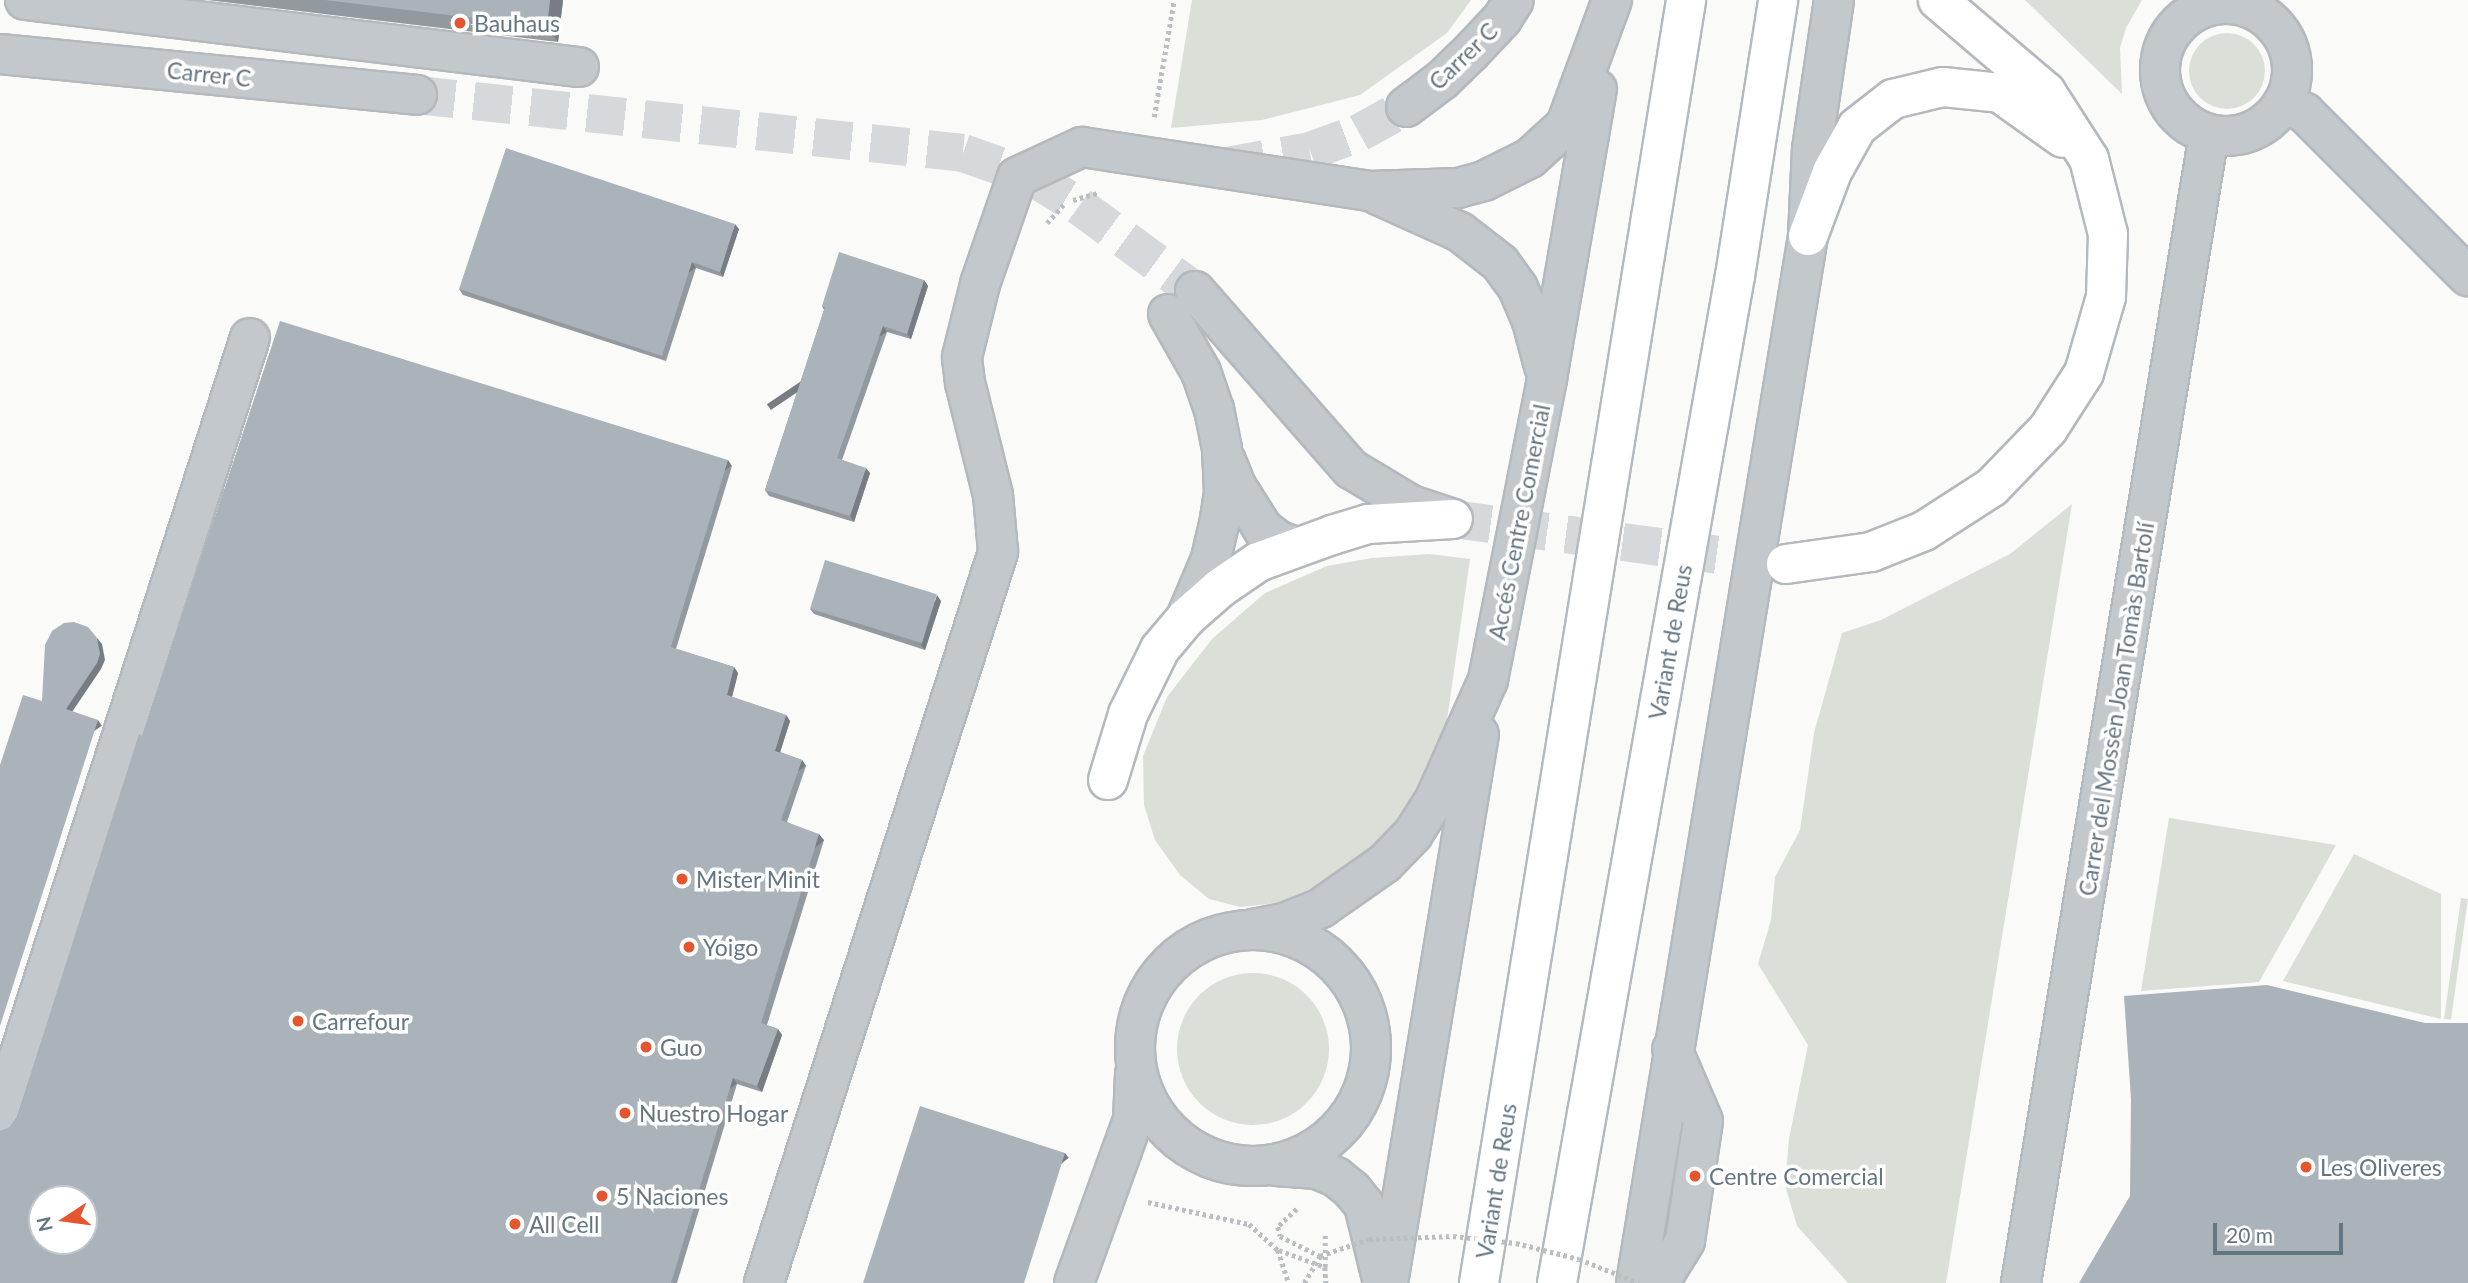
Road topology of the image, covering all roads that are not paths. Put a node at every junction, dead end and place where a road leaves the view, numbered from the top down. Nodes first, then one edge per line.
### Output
1 (25, 0) edge
2 (1514, 0) edge
3 (1686, 0) edge
4 (1778, 0) edge
5 (1835, 0) edge
6 (1938, 0) edge
7 (2231, 2) edge
8 (1611, 4) edge
9 (0, 54) edge
10 (579, 67) dead end
11 (417, 95) tunnel mouth
12 (2283, 103) junction
13 (1406, 107) tunnel mouth
14 (2209, 134) junction
15 (2089, 159) junction
16 (1369, 191) junction
17 (1808, 236) junction
18 (2468, 276) edge
19 (250, 338) dead end
20 (1547, 378) junction
21 (1222, 449) junction
22 (1453, 519) joint
23 (1296, 547) junction
24 (1786, 565) tunnel mouth
25 (1186, 618) junction
26 (1488, 680) junction
27 (1108, 780) dead end
28 (1253, 929) junction
29 (1672, 1049) junction
30 (1135, 1062) junction
31 (0, 1116) edge
32 (1274, 1165) junction
33 (764, 1283) edge
34 (1074, 1283) edge
35 (1385, 1283) edge
36 (1479, 1283) edge
37 (1557, 1283) edge
38 (1637, 1283) edge
39 (1660, 1283) edge
40 (2021, 1283) edge

1 - 10 street
2 - 13 street, Carrer C
3 - 36 highway, Variant de Reus
4 - 37 highway, Variant de Reus
5 - 17 street
6 - 15 highway
7 - 12 street
7 - 14 street
8 - 16 street
8 - 20 street, Accés Centre Comercial
9 - 11 street, Carrer C
12 - 14 street
12 - 18 street
14 - 40 street, Carrer del Mossèn Joan Tomàs Bartolí
15 - 17 highway
15 - 24 highway
16 - 20 street
16 - 33 street
17 - 29 street
19 - 31 street
20 - 26 street, Accés Centre Comercial
21 - 22 street
21 - 23 street
21 - 25 street
22 - 23 highway
23 - 25 highway
25 - 27 highway
26 - 28 street, Accés Centre Comercial
26 - 35 street
28 - 30 street
28 - 32 street
29 - 38 street
29 - 39 street
30 - 32 street
30 - 34 street
32 - 35 street

